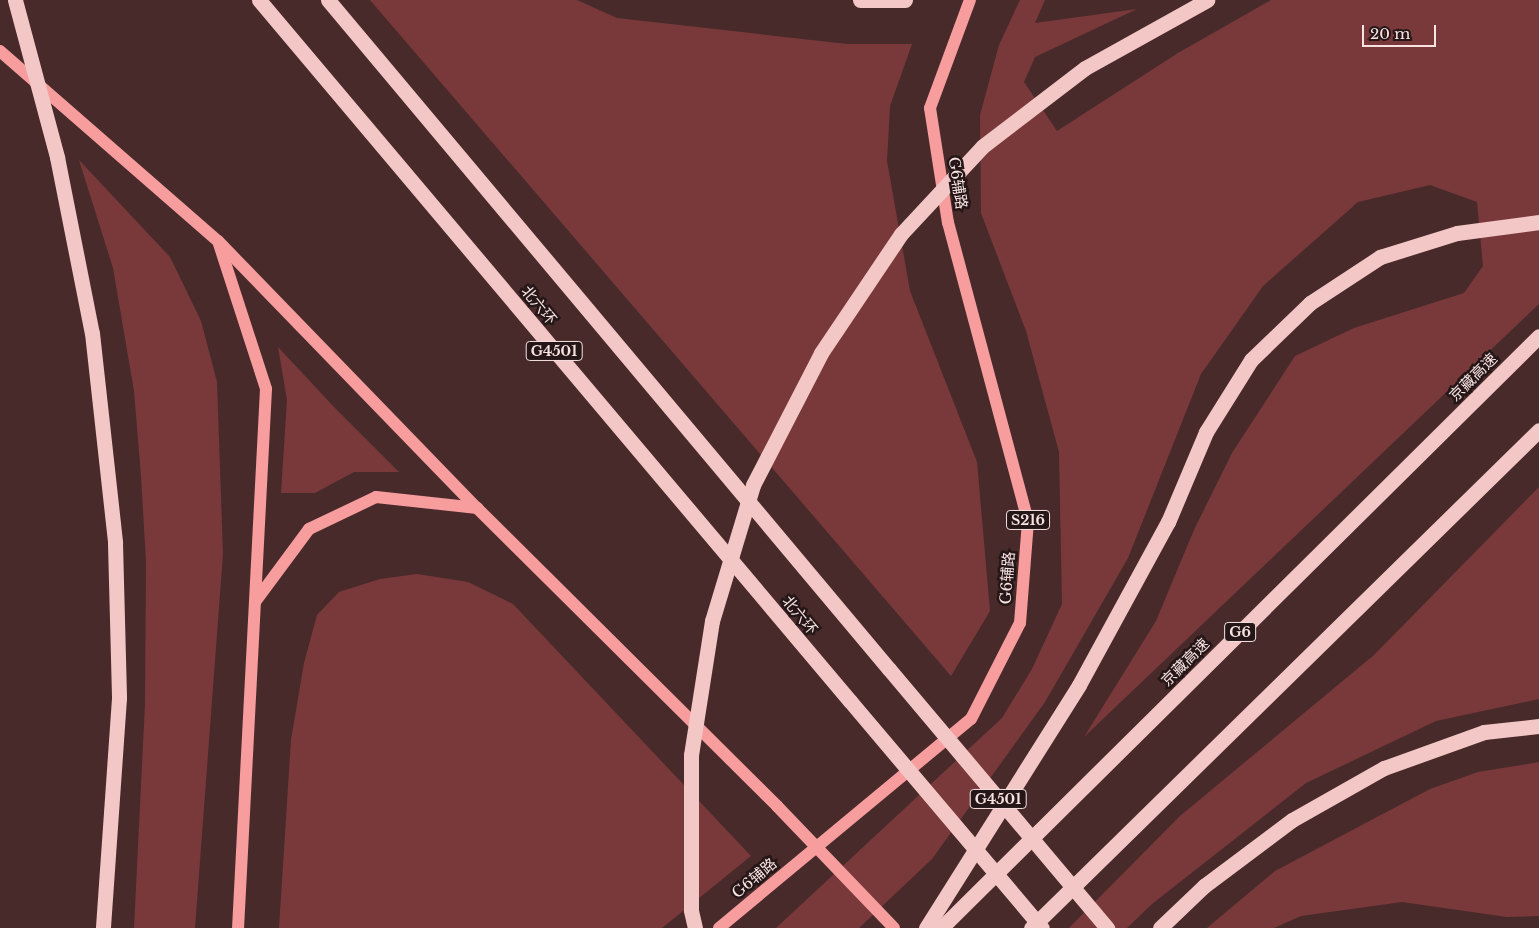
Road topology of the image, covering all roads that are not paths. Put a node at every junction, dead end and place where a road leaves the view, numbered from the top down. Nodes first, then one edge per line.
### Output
1 (15, 0) edge
2 (259, 0) edge
3 (328, 0) edge
4 (905, 0) edge
5 (970, 0) edge
6 (1207, 0) edge
7 (866, 1) edge
8 (0, 50) edge
9 (1539, 222) edge
10 (218, 241) junction
11 (1539, 336) edge
12 (1539, 430) edge
13 (477, 508) junction
14 (255, 602) junction
15 (1539, 726) edge
16 (1102, 858) junction
17 (103, 928) edge
18 (238, 928) edge
19 (695, 928) edge
20 (719, 928) edge
21 (894, 928) edge
22 (926, 928) edge
23 (941, 928) edge
24 (1031, 928) edge
25 (1043, 928) edge
26 (1106, 928) edge
27 (1160, 928) edge

1 - 17 highway, bridge
2 - 25 highway, 北六环 / G4501, bridge
3 - 26 highway, G4501, bridge
4 - 7 highway
5 - 20 main road, G6辅路 / S216
6 - 19 highway, bridge
8 - 10 main road
9 - 22 highway
10 - 13 main road
10 - 14 main road
11 - 23 highway, 京藏高速 / G6
12 - 16 highway
13 - 14 main road
13 - 21 main road, bridge
14 - 18 main road
15 - 27 highway
16 - 24 highway
16 - 25 highway

